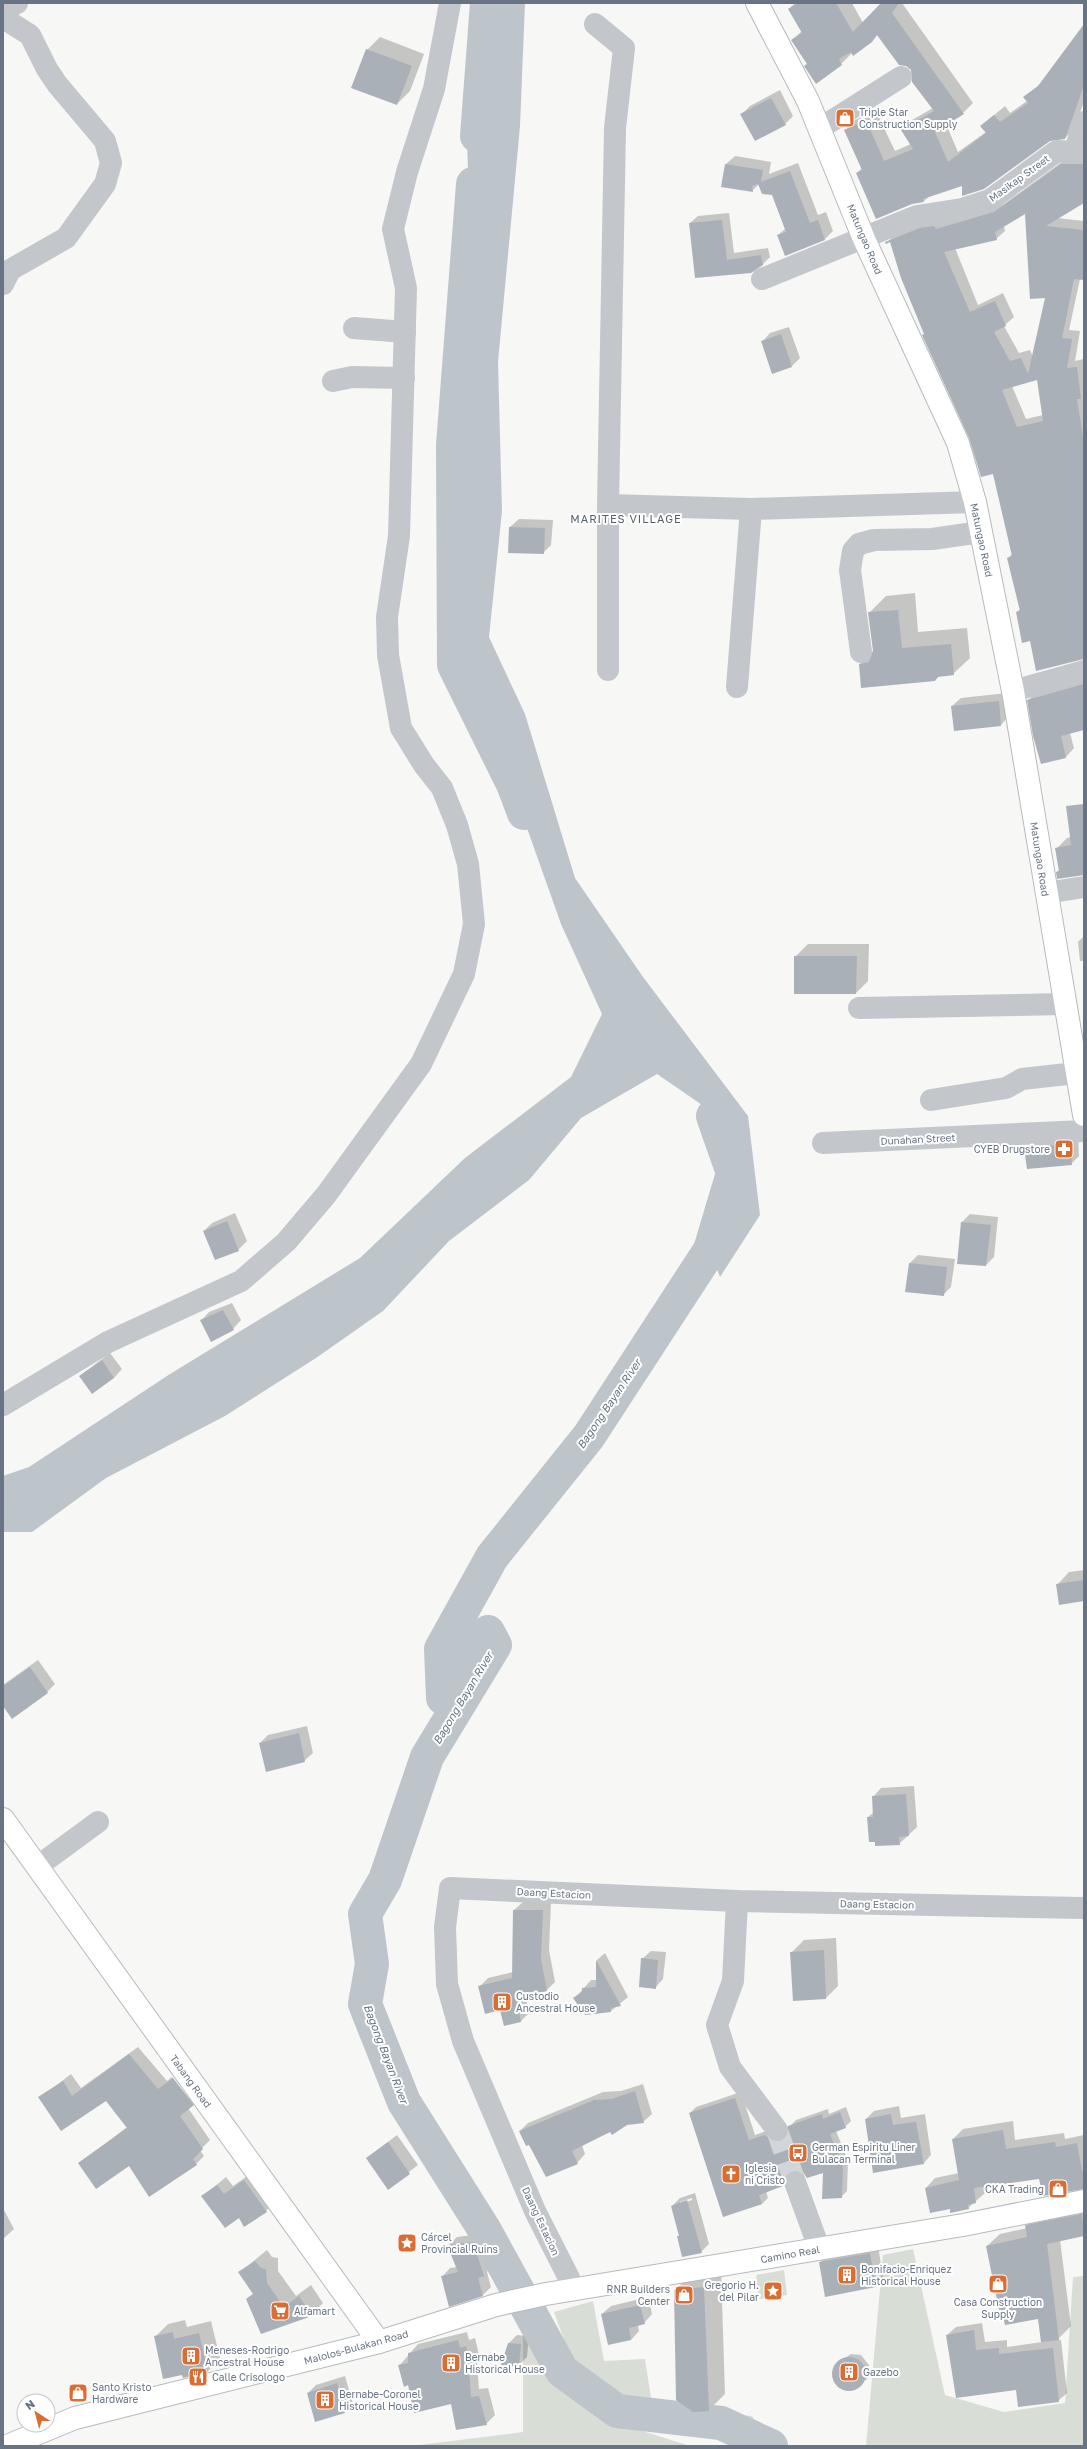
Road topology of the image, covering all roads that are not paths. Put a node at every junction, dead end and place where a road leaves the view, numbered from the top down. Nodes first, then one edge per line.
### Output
1 (17, 3) edge
2 (450, 3) edge
3 (757, 3) edge
4 (3, 11) edge
5 (3, 18) edge
6 (595, 24) dead end
7 (901, 77) dead end
8 (1084, 122) edge
9 (819, 129) junction
10 (1080, 151) edge
11 (864, 239) junction
12 (762, 279) dead end
13 (3, 284) edge
14 (354, 328) dead end
15 (405, 332) junction
16 (404, 378) junction
17 (333, 381) dead end
18 (975, 502) junction
19 (608, 505) junction
20 (751, 509) junction
21 (981, 532) junction
22 (861, 652) dead end
23 (608, 670) dead end
24 (1084, 672) edge
25 (737, 687) dead end
26 (1013, 691) junction
27 (1084, 887) edge
28 (1046, 893) junction
29 (1065, 1004) junction
30 (859, 1008) dead end
31 (1076, 1073) junction
32 (931, 1100) dead end
33 (1084, 1115) edge
34 (1084, 1132) edge
35 (823, 1143) dead end
36 (3, 1404) edge
37 (3, 1819) edge
38 (98, 1822) dead end
39 (38, 1866) junction
40 (737, 1901) junction
41 (1084, 1908) edge
42 (777, 2130) tunnel mouth
43 (796, 2182) tunnel mouth
44 (1084, 2201) edge
45 (819, 2248) junction
46 (574, 2288) junction
47 (496, 2305) joint
48 (379, 2342) junction
49 (7, 2446) edge

1 - 4 street
2 - 15 street
3 - 9 main road, Matungao Road
5 - 13 street
6 - 19 street
7 - 9 street
8 - 10 street
9 - 11 main road, Matungao Road
10 - 11 street, Masikap Street
11 - 12 street, Masikap Street
11 - 18 main road, Matungao Road
14 - 15 street
15 - 16 street
16 - 17 street
16 - 36 street
18 - 20 street
18 - 21 main road, Matungao Road
19 - 20 street
19 - 23 street
20 - 25 street
21 - 22 street
21 - 26 main road, Matungao Road
24 - 26 street
26 - 28 main road, Matungao Road
27 - 28 street
28 - 29 main road, Matungao Road
29 - 30 street
29 - 31 main road, Matungao Road
31 - 32 street
31 - 33 main road, Matungao Road
34 - 35 street, Dunahan Street
37 - 39 main road, Tabang Road
38 - 39 street
39 - 48 main road, Tabang Road
40 - 41 street, Daang Estacion
40 - 42 street
40 - 46 street, Daang Estacion
43 - 45 street
44 - 45 main road, Camino Real
45 - 46 main road, Camino Real
46 - 47 main road, Camino Real
47 - 48 main road, Malolos-Bulakan Road
48 - 49 main road, Malolos-Bulakan Road

